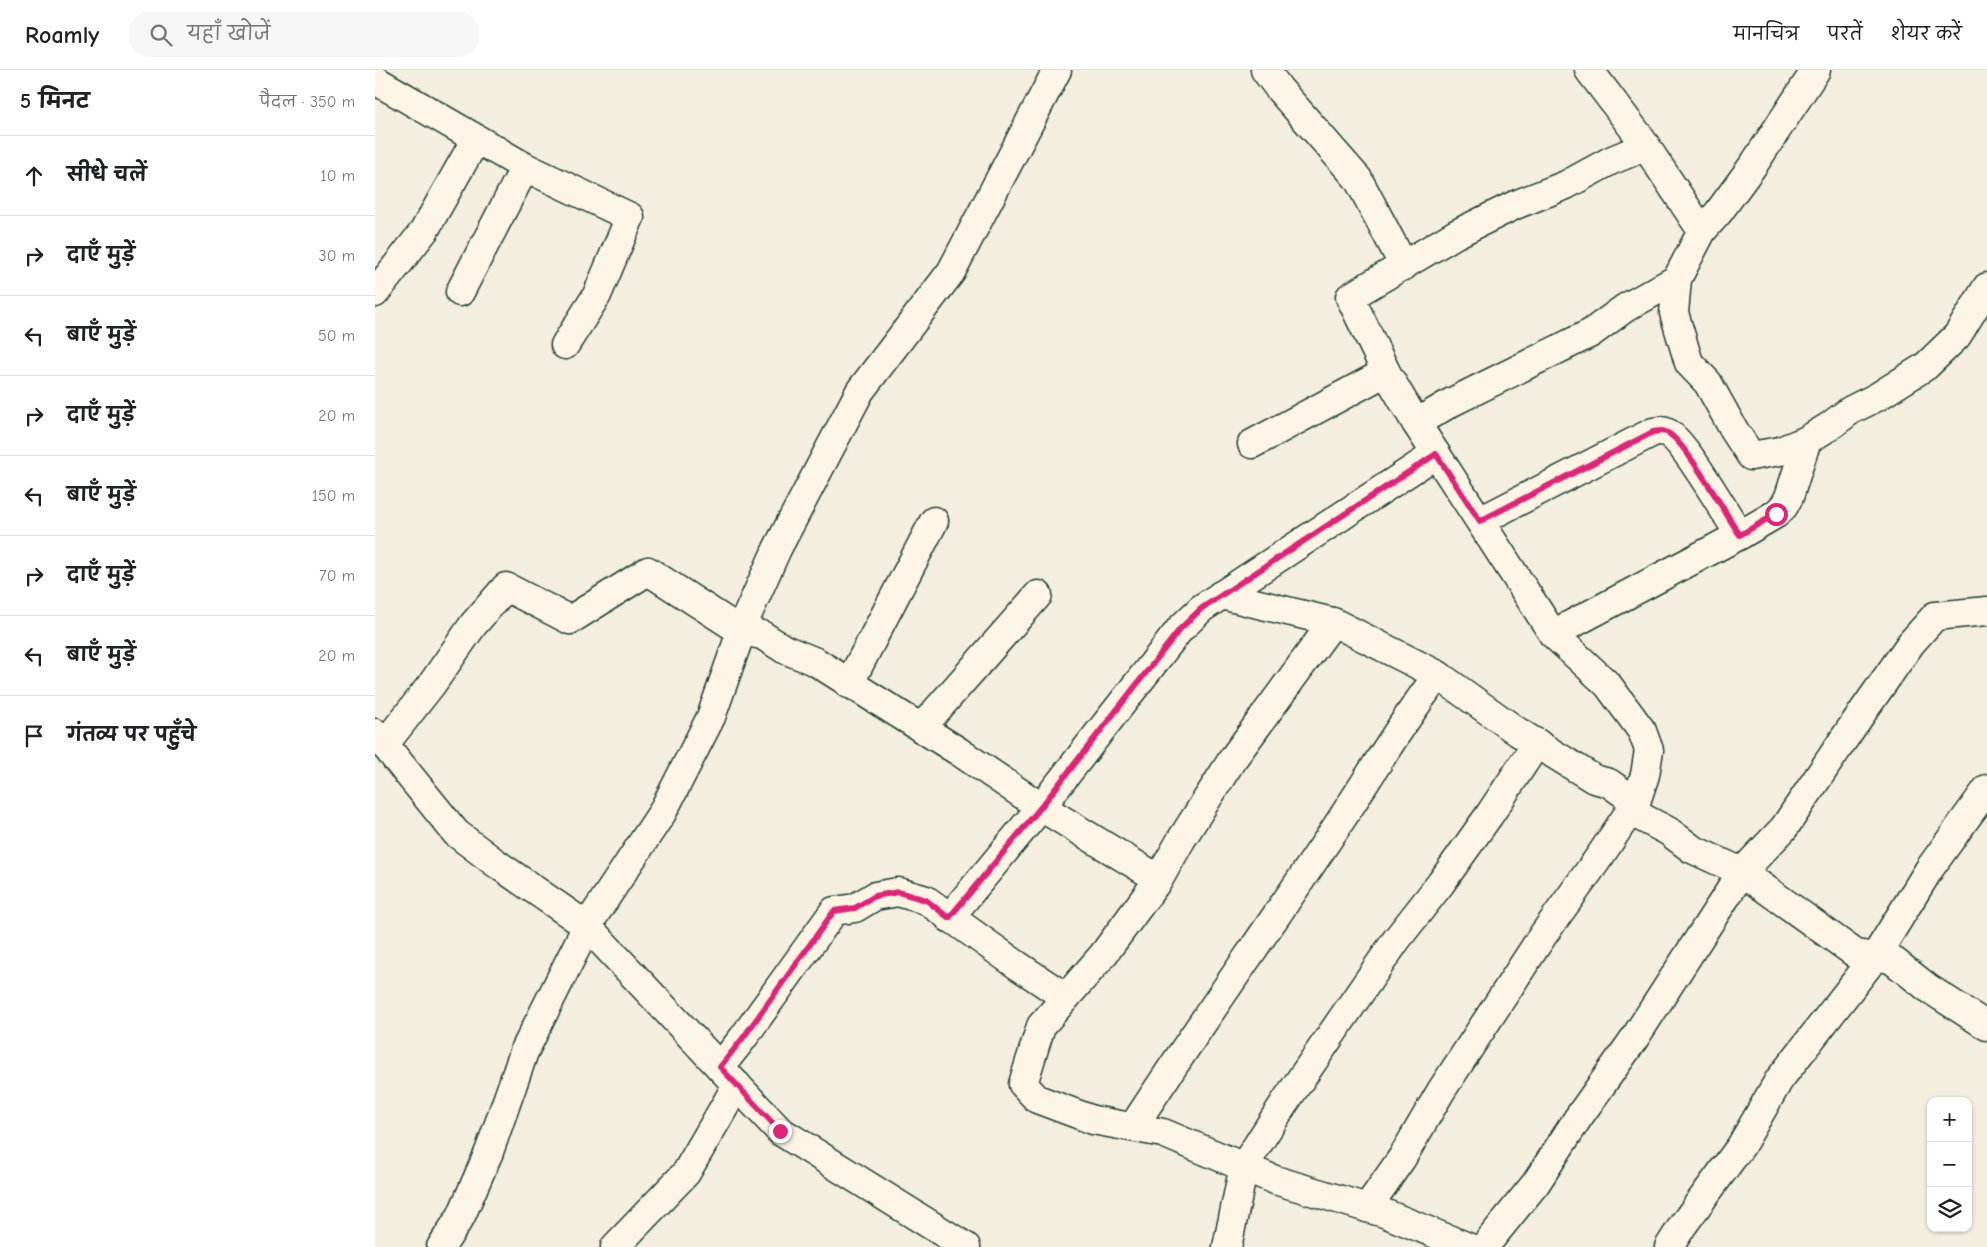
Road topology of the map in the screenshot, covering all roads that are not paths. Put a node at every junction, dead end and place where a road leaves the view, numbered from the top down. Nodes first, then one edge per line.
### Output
1 (1057, 70) edge
2 (1265, 70) edge
3 (1589, 70) edge
4 (1816, 70) edge
5 (376, 83) edge
6 (476, 139) junction
7 (1646, 146) junction
8 (525, 167) junction
9 (1702, 231) junction
10 (1404, 266) junction
11 (1677, 279) junction
12 (1987, 287) edge
13 (460, 292) dead end
14 (375, 293) edge
15 (565, 345) dead end
16 (1386, 372) junction
17 (1416, 423) junction
18 (1807, 440) junction
19 (1252, 444) dead end
20 (1436, 454) junction
21 (934, 521) dead end
22 (1480, 521) junction
23 (1740, 535) junction
24 (1038, 595) dead end
25 (1221, 595) junction
26 (1987, 611) edge
27 (1333, 622) junction
28 (741, 631) junction
29 (1553, 634) junction
30 (1438, 675) junction
31 (849, 684) junction
32 (921, 728) junction
33 (380, 739) edge
34 (1537, 743) junction
35 (1987, 790) edge
36 (1636, 802) junction
37 (1041, 807) junction
38 (1742, 872) junction
39 (1159, 879) junction
40 (949, 918) junction
41 (587, 926) junction
42 (1875, 957) junction
43 (1065, 997) junction
44 (1987, 1026) edge
45 (728, 1076) junction
46 (1133, 1127) junction
47 (1244, 1166) junction
48 (1367, 1208) junction
49 (441, 1247) edge
50 (615, 1247) edge
51 (966, 1247) edge
52 (1227, 1247) edge
53 (1468, 1247) edge
54 (1484, 1247) edge
55 (1669, 1247) edge

1 - 28 street
2 - 10 street
3 - 7 street
4 - 9 street
5 - 6 street
6 - 8 street
6 - 14 street
7 - 9 street
7 - 10 street
8 - 13 street
8 - 15 street
9 - 11 street
10 - 16 street
11 - 17 street
11 - 18 street
12 - 18 street
16 - 17 street
16 - 19 street
17 - 20 street
18 - 23 street
20 - 22 street
20 - 25 street
21 - 31 street
22 - 23 street
22 - 29 street
23 - 29 street
24 - 32 street
25 - 27 street
25 - 37 street
26 - 38 street
27 - 30 street
27 - 39 street
28 - 31 street
28 - 33 street
28 - 41 street
29 - 36 street
30 - 34 street
30 - 46 street
31 - 32 street
32 - 37 street
33 - 41 street
34 - 36 street
34 - 47 street
35 - 42 street
36 - 38 street
36 - 48 street
37 - 39 street
37 - 40 street
38 - 42 street
38 - 54 street
39 - 43 street
40 - 43 street
40 - 45 street
41 - 45 street
41 - 49 street
42 - 44 street
42 - 55 street
43 - 46 street
45 - 50 street
45 - 51 street
46 - 47 street
47 - 48 street
47 - 52 street
48 - 53 street

